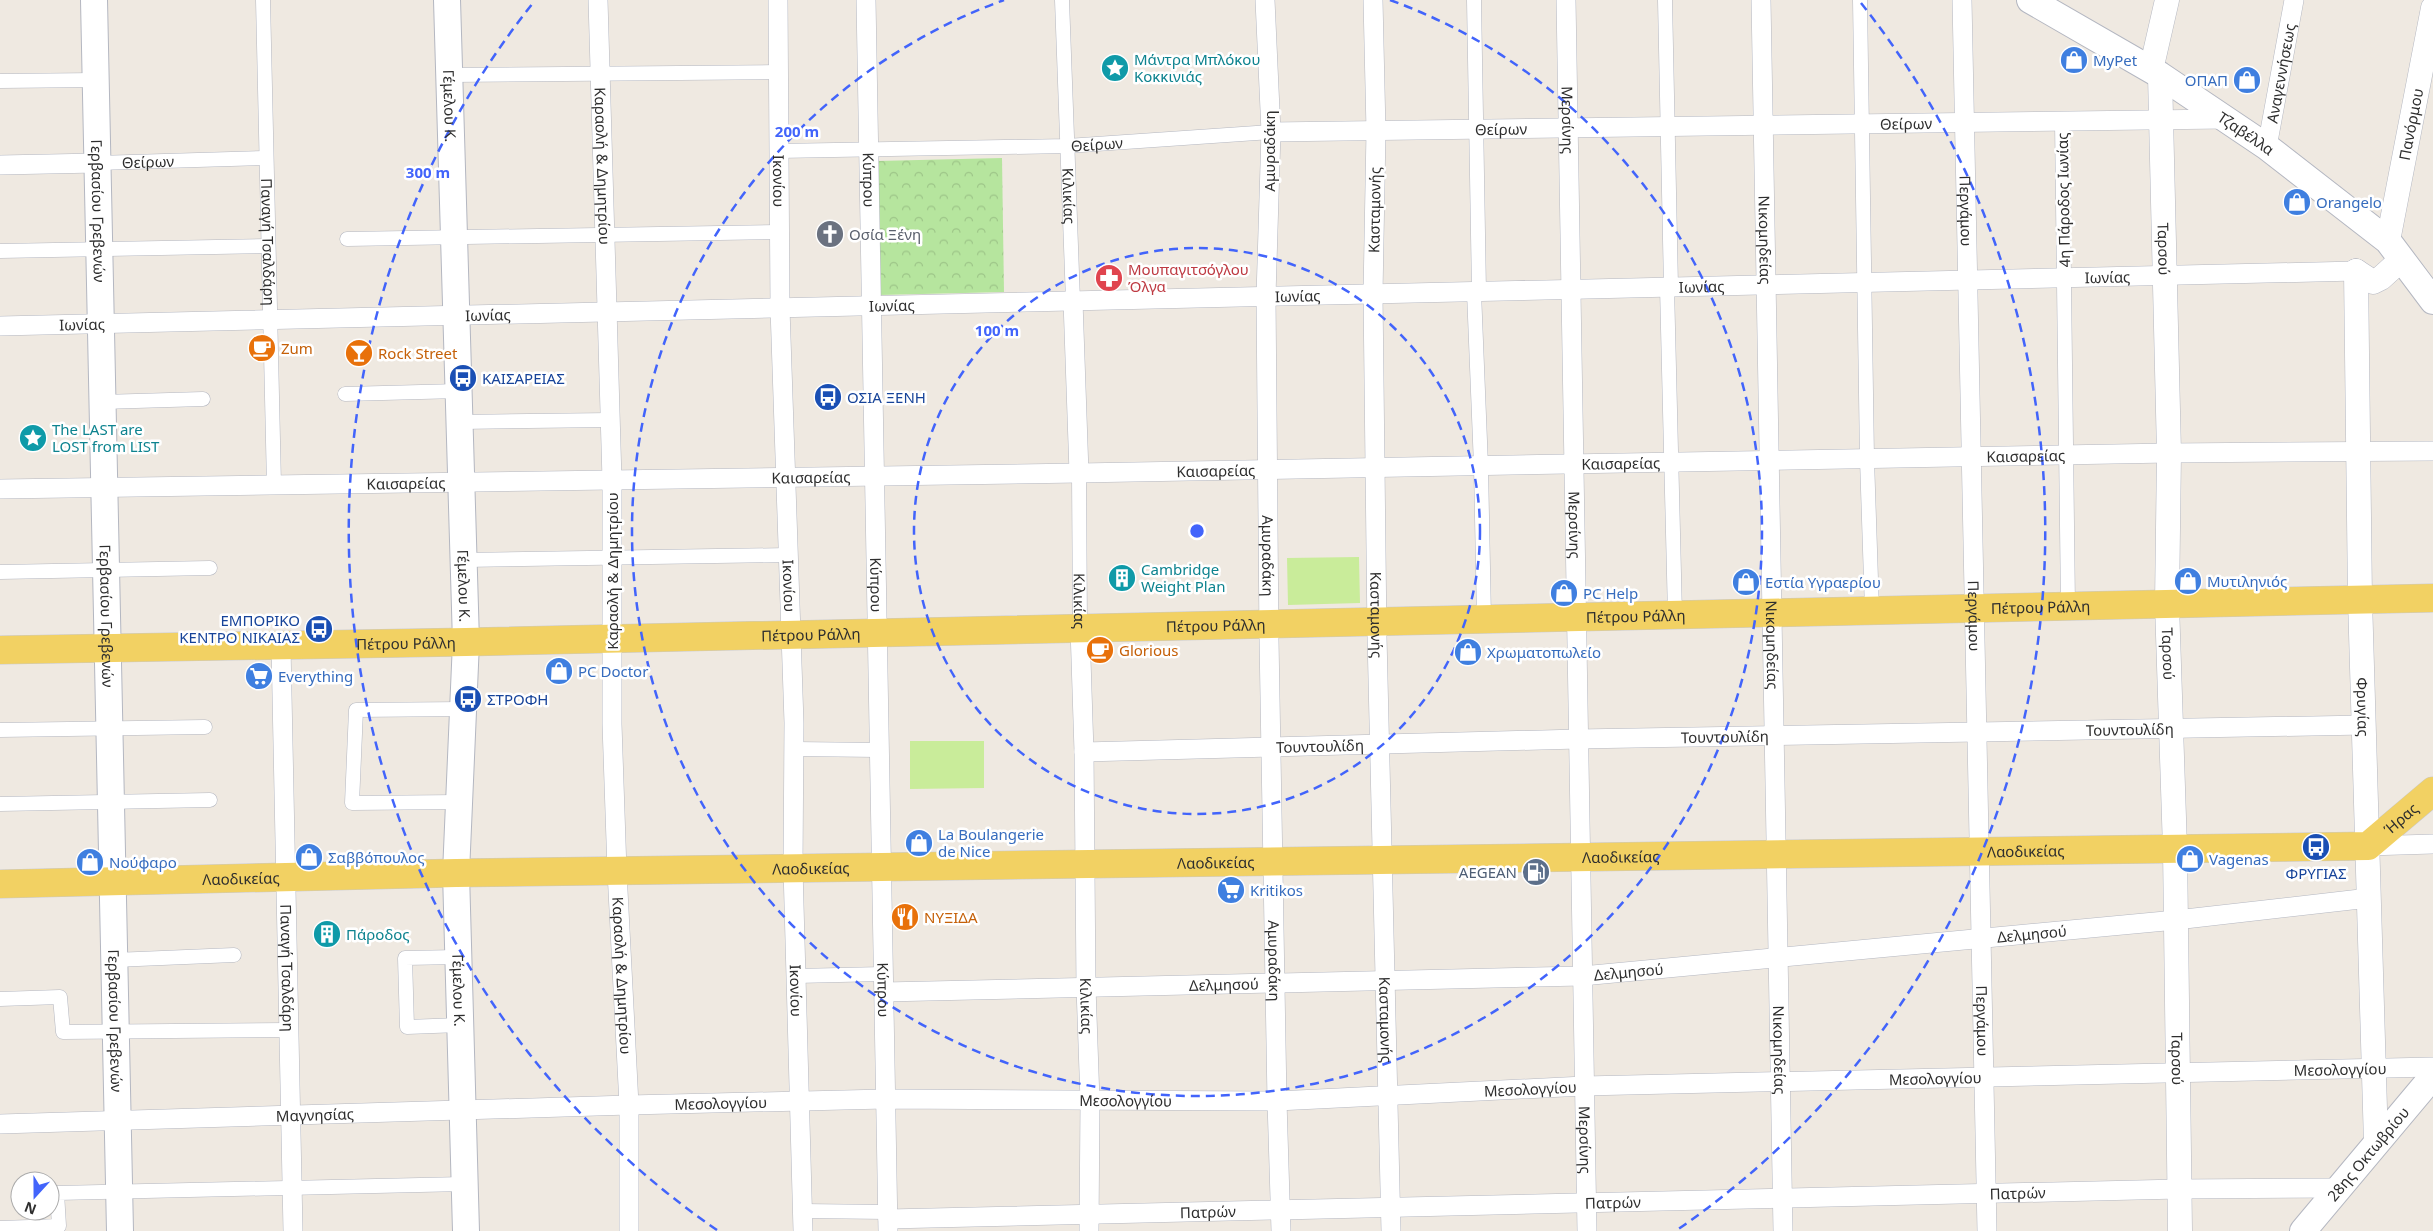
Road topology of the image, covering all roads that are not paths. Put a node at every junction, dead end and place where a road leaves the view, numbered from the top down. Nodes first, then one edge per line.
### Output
1 (94, 0) edge
2 (263, 0) edge
3 (447, 0) edge
4 (598, 0) edge
5 (778, 0) edge
6 (866, 0) edge
7 (1062, 0) edge
8 (1265, 0) edge
9 (1374, 0) edge
10 (1474, 0) edge
11 (1566, 0) edge
12 (1665, 0) edge
13 (1761, 0) edge
14 (1860, 0) edge
15 (1962, 0) edge
16 (2030, 0) edge
17 (2167, 0) edge
18 (2294, 0) edge
19 (2433, 8) edge
20 (778, 72) junction
21 (2156, 73) junction
22 (601, 74) junction
23 (449, 75) junction
24 (96, 80) junction
25 (0, 81) edge
26 (2425, 93) edge
27 (2224, 119) junction
28 (2162, 120) junction
29 (2062, 122) junction
30 (1965, 123) junction
31 (1864, 124) junction
32 (1763, 125) junction
33 (1668, 127) junction
34 (1568, 128) junction
35 (1476, 129) junction
36 (1376, 131) junction
37 (1271, 132) junction
38 (1067, 146) junction
39 (2267, 147) junction
40 (869, 148) junction
41 (778, 151) junction
42 (266, 158) junction
43 (97, 163) junction
44 (0, 165) edge
45 (779, 232) junction
46 (605, 234) junction
47 (454, 237) junction
48 (346, 239) dead end
49 (268, 246) junction
50 (99, 248) junction
51 (2395, 250) junction
52 (0, 251) edge
53 (2356, 272) junction
54 (2166, 276) junction
55 (2064, 278) junction
56 (1968, 280) junction
57 (1865, 283) junction
58 (1766, 285) junction
59 (1669, 287) junction
60 (1571, 290) junction
61 (1476, 292) junction
62 (1373, 294) junction
63 (2431, 295) edge
64 (1266, 296) junction
65 (1073, 301) junction
66 (872, 306) junction
67 (780, 308) junction
68 (607, 312) junction
69 (456, 315) junction
70 (270, 320) junction
71 (100, 323) junction
72 (0, 326) edge
73 (459, 391) junction
74 (346, 394) dead end
75 (203, 399) dead end
76 (102, 402) junction
77 (610, 420) junction
78 (460, 422) junction
79 (2433, 451) edge
80 (2358, 452) junction
81 (2169, 453) junction
82 (2065, 455) junction
83 (1972, 458) junction
84 (1867, 460) junction
85 (1769, 461) junction
86 (1672, 463) junction
87 (1574, 464) junction
88 (1481, 466) junction
89 (1376, 467) junction
90 (1268, 469) junction
91 (1079, 473) junction
92 (786, 476) junction
93 (873, 476) junction
94 (612, 480) junction
95 (461, 482) junction
96 (274, 486) junction
97 (104, 488) junction
98 (0, 489) edge
99 (788, 555) junction
100 (612, 558) junction
101 (464, 560) junction
102 (210, 568) dead end
103 (105, 570) junction
104 (0, 572) edge
105 (2433, 598) edge
106 (2360, 599) junction
107 (2167, 604) junction
108 (2068, 606) junction
109 (1975, 608) junction
110 (1872, 610) junction
111 (1772, 613) junction
112 (1675, 615) junction
113 (1576, 617) junction
114 (1484, 619) junction
115 (1376, 622) junction
116 (1269, 624) junction
117 (1080, 628) junction
118 (876, 633) junction
119 (790, 635) junction
120 (612, 639) junction
121 (466, 642) junction
122 (280, 646) junction
123 (107, 649) junction
124 (0, 650) edge
125 (463, 709) junction
126 (2365, 724) junction
127 (205, 726) dead end
128 (2171, 727) junction
129 (109, 729) junction
130 (0, 730) edge
131 (1977, 732) junction
132 (1774, 736) junction
133 (1578, 739) junction
134 (1380, 744) junction
135 (1271, 747) junction
136 (795, 749) junction
137 (878, 750) junction
138 (1084, 752) junction
139 (2433, 792) edge
140 (210, 800) dead end
141 (110, 802) junction
142 (459, 802) junction
143 (0, 804) edge
144 (2433, 844) edge
145 (2368, 846) junction
146 (2175, 849) junction
147 (1980, 852) junction
148 (1776, 855) junction
149 (1580, 858) junction
150 (1382, 860) junction
151 (1273, 862) junction
152 (1084, 864) junction
153 (881, 867) junction
154 (793, 868) junction
155 (617, 871) junction
156 (456, 873) junction
157 (286, 877) junction
158 (112, 881) junction
159 (0, 884) edge
160 (2369, 898) junction
161 (2176, 920) junction
162 (1981, 938) junction
163 (234, 955) dead end
164 (458, 957) junction
165 (1777, 957) junction
166 (114, 960) junction
167 (796, 976) junction
168 (1582, 976) junction
169 (1384, 981) junction
170 (884, 983) junction
171 (1276, 983) junction
172 (1086, 988) junction
173 (0, 999) edge
174 (460, 1025) junction
175 (289, 1030) junction
176 (116, 1033) junction
177 (2433, 1067) edge
178 (2374, 1068) junction
179 (2178, 1072) junction
180 (2433, 1076) edge
181 (1984, 1077) junction
182 (1780, 1081) junction
183 (1584, 1086) junction
184 (1388, 1096) junction
185 (885, 1100) junction
186 (800, 1101) junction
187 (1090, 1101) junction
188 (1276, 1101) junction
189 (629, 1105) junction
190 (462, 1110) junction
191 (291, 1116) junction
192 (118, 1122) junction
193 (0, 1124) edge
194 (2376, 1144) junction
195 (464, 1184) junction
196 (292, 1188) junction
197 (2338, 1188) junction
198 (2179, 1189) junction
199 (120, 1193) junction
200 (1986, 1193) junction
201 (1782, 1199) junction
202 (1586, 1202) junction
203 (1391, 1207) junction
204 (802, 1211) junction
205 (1281, 1211) junction
206 (888, 1221) edge
207 (1089, 1222) edge
208 (0, 1228) edge
209 (120, 1231) edge
210 (293, 1231) edge
211 (466, 1231) edge
212 (629, 1231) edge
213 (803, 1231) edge
214 (1282, 1231) edge
215 (1392, 1231) edge
216 (1587, 1231) edge
217 (1783, 1231) edge
218 (1987, 1231) edge
219 (2180, 1231) edge
220 (2303, 1231) edge

1 - 24 main road, Γερβασίου Γρεβενών
2 - 42 street, Παναγή Τσαλδάρη
3 - 23 main road, Γέμελου Κ.
4 - 22 street, Καραολή & Δημητρίου
5 - 20 street, Ικονίου
6 - 40 street, Κύπρου
7 - 38 street, Κιλικίας
8 - 37 street, Αμυραδάκη
9 - 36 street, Κασταμονής
10 - 35 street
11 - 34 street, Μερσίνης
12 - 33 street
13 - 32 street, Νικομηδείας
14 - 31 street
15 - 30 street, Περγάμου
16 - 21 main road, Τζαβέλλα
17 - 21 street, Ταρσού
18 - 39 street, Αναγεννήσεως
19 - 26 street, Πανόρμου
20 - 22 street
20 - 41 street, Ικονίου
21 - 27 main road, Τζαβέλλα
21 - 28 street, Ταρσού
22 - 23 street
22 - 46 street, Καραολή & Δημητρίου
23 - 47 main road, Γέμελου Κ.
24 - 25 street
24 - 43 main road, Γερβασίου Γρεβενών
26 - 51 street, Πανόρμου
27 - 28 street, Θείρων
27 - 39 main road, Τζαβέλλα
28 - 29 street, Θείρων
28 - 54 street, Ταρσού
29 - 30 street, Θείρων
29 - 55 street, 4η Πάροδος Ιωνίας
30 - 31 street, Θείρων
30 - 56 street, Περγάμου
31 - 32 street, Θείρων
31 - 57 street
32 - 33 street, Θείρων
32 - 58 street, Νικομηδείας
33 - 34 street, Θείρων
33 - 59 street
34 - 35 street, Θείρων
34 - 60 street, Μερσίνης
35 - 36 street, Θείρων
35 - 61 street
36 - 37 street, Θείρων
36 - 62 street, Κασταμονής
37 - 38 street, Θείρων
37 - 64 street, Αμυραδάκη
38 - 40 street, Θείρων
38 - 65 street, Κιλικίας
39 - 51 main road, Τζαβέλλα
40 - 41 street, Θείρων
40 - 66 street, Κύπρου
41 - 45 street, Ικονίου
42 - 43 street, Θείρων
42 - 49 street, Παναγή Τσαλδάρη
43 - 44 street, Θείρων
43 - 50 main road, Γερβασίου Γρεβενών
45 - 46 street
45 - 67 street, Ικονίου
46 - 47 street
46 - 68 street, Καραολή & Δημητρίου
47 - 48 street
47 - 69 main road, Γέμελου Κ.
49 - 50 street
49 - 70 street, Παναγή Τσαλδάρη
50 - 52 street
50 - 71 main road, Γερβασίου Γρεβενών
51 - 53 street, Ιωνίας
51 - 63 main road, Τζαβέλλα
53 - 54 street, Ιωνίας
53 - 80 street, Φρυγίας
54 - 55 street, Ιωνίας
54 - 81 street, Ταρσού
55 - 56 street, Ιωνίας
55 - 82 street, 4η Πάροδος Ιωνίας
56 - 57 street, Ιωνίας
56 - 83 street, Περγάμου
57 - 58 street, Ιωνίας
57 - 84 street
58 - 59 street, Ιωνίας
58 - 85 street, Νικομηδείας
59 - 60 street, Ιωνίας
59 - 86 street
60 - 61 street, Ιωνίας
60 - 87 street, Μερσίνης
61 - 62 street, Ιωνίας
61 - 88 street
62 - 64 street, Ιωνίας
62 - 89 street, Κασταμονής
64 - 65 street, Ιωνίας
64 - 90 street, Αμυραδάκη
65 - 66 street, Ιωνίας
65 - 91 street, Κιλικίας
66 - 67 street, Ιωνίας
66 - 93 street, Κύπρου
67 - 68 street, Ιωνίας
67 - 92 street, Ικονίου
68 - 69 street, Ιωνίας
68 - 77 street, Καραολή & Δημητρίου
69 - 70 street, Ιωνίας
69 - 73 main road, Γέμελου Κ.
70 - 71 street, Ιωνίας
70 - 96 street, Παναγή Τσαλδάρη
71 - 72 street, Ιωνίας
71 - 76 main road, Γερβασίου Γρεβενών
73 - 74 street
73 - 78 main road, Γέμελου Κ.
75 - 76 street
76 - 97 main road, Γερβασίου Γρεβενών
77 - 78 street
77 - 94 street, Καραολή & Δημητρίου
78 - 95 main road, Γέμελου Κ.
79 - 80 street, Καισαρείας
80 - 81 street, Καισαρείας
80 - 106 street, Φρυγίας
81 - 82 street, Καισαρείας
81 - 107 street, Ταρσού
82 - 83 street, Καισαρείας
82 - 108 street, 4η Πάροδος Ιωνίας
83 - 84 street, Καισαρείας
83 - 109 street, Περγάμου
84 - 85 street, Καισαρείας
84 - 110 street
85 - 86 street, Καισαρείας
85 - 111 street, Νικομηδείας
86 - 87 street, Καισαρείας
86 - 112 street
87 - 88 street, Καισαρείας
87 - 113 street, Μερσίνης
88 - 89 street, Καισαρείας
88 - 114 street
89 - 90 street, Καισαρείας
89 - 115 street, Κασταμονής
90 - 91 street, Καισαρείας
90 - 116 street, Αμυραδάκη
91 - 93 street, Καισαρείας
91 - 117 street, Κιλικίας
92 - 93 street, Καισαρείας
92 - 94 street, Καισαρείας
92 - 99 street, Ικονίου
93 - 118 street, Κύπρου
94 - 95 street, Καισαρείας
94 - 100 street, Καραολή & Δημητρίου
95 - 96 street, Καισαρείας
95 - 101 main road, Γέμελου Κ.
96 - 97 street, Καισαρείας
97 - 98 street, Καισαρείας
97 - 103 main road, Γερβασίου Γρεβενών
99 - 100 street
99 - 119 street, Ικονίου
100 - 101 street
100 - 120 street, Καραολή & Δημητρίου
101 - 121 main road, Γέμελου Κ.
102 - 103 street
103 - 104 street
103 - 123 main road, Γερβασίου Γρεβενών
105 - 106 main road, Πέτρου Ράλλη
106 - 107 main road, Πέτρου Ράλλη
106 - 126 street, Φρυγίας
107 - 108 main road, Πέτρου Ράλλη
107 - 128 street, Ταρσού
108 - 109 main road, Πέτρου Ράλλη
109 - 110 main road, Πέτρου Ράλλη
109 - 131 street, Περγάμου
110 - 111 main road, Πέτρου Ράλλη
111 - 112 main road, Πέτρου Ράλλη
111 - 132 street, Νικομηδείας
112 - 113 main road, Πέτρου Ράλλη
113 - 114 main road, Πέτρου Ράλλη
113 - 133 street, Μερσίνης
114 - 115 main road, Πέτρου Ράλλη
115 - 116 main road, Πέτρου Ράλλη
115 - 134 street, Κασταμονής
116 - 117 main road, Πέτρου Ράλλη
116 - 135 street, Αμυραδάκη
117 - 118 main road, Πέτρου Ράλλη
117 - 138 street, Κιλικίας
118 - 119 main road, Πέτρου Ράλλη
118 - 137 street, Κύπρου
119 - 120 main road, Πέτρου Ράλλη
119 - 136 street, Ικονίου
120 - 121 main road, Πέτρου Ράλλη
120 - 155 street, Καραολή & Δημητρίου
121 - 122 main road, Πέτρου Ράλλη
121 - 125 main road, Γέμελου Κ.
122 - 123 main road, Πέτρου Ράλλη
122 - 157 street, Παναγή Τσαλδάρη
123 - 124 main road, Πέτρου Ράλλη
123 - 129 main road, Γερβασίου Γρεβενών
125 - 142 main road, Γέμελου Κ.
125 - 142 street
126 - 128 street, Τουντουλίδη
126 - 145 street, Φρυγίας
127 - 129 street
128 - 131 street, Τουντουλίδη
128 - 146 street, Ταρσού
129 - 130 street
129 - 141 main road, Γερβασίου Γρεβενών
131 - 132 street, Τουντουλίδη
131 - 147 street, Περγάμου
132 - 133 street, Τουντουλίδη
132 - 148 street, Νικομηδείας
133 - 134 street, Τουντουλίδη
133 - 149 street, Μερσίνης
134 - 135 street, Τουντουλίδη
134 - 150 street, Κασταμονής
135 - 138 street, Τουντουλίδη
135 - 151 street, Αμυραδάκη
136 - 137 street
136 - 154 street, Ικονίου
137 - 153 street, Κύπρου
138 - 152 street, Κιλικίας
139 - 145 main road, Ήρας
140 - 141 street
141 - 143 street
141 - 158 main road, Γερβασίου Γρεβενών
142 - 156 main road, Γέμελου Κ.
144 - 145 street, Λαοδικείας
145 - 146 main road, Λαοδικείας
145 - 160 street, Φρυγίας
146 - 147 main road, Λαοδικείας
146 - 161 street, Ταρσού
147 - 148 main road, Λαοδικείας
147 - 162 street, Περγάμου
148 - 149 main road, Λαοδικείας
148 - 165 street, Νικομηδείας
149 - 150 main road, Λαοδικείας
149 - 168 street, Μερσίνης
150 - 151 main road, Λαοδικείας
150 - 169 street, Κασταμονής
151 - 152 main road, Λαοδικείας
151 - 171 street, Αμυραδάκη
152 - 153 main road, Λαοδικείας
152 - 172 street, Κιλικίας
153 - 154 main road, Λαοδικείας
153 - 170 street, Κύπρου
154 - 155 main road, Λαοδικείας
154 - 167 street, Ικονίου
155 - 156 main road, Λαοδικείας
155 - 189 street, Καραολή & Δημητρίου
156 - 157 main road, Λαοδικείας
156 - 164 main road, Γέμελου Κ.
157 - 158 main road, Λαοδικείας
157 - 175 street, Παναγή Τσαλδάρη
158 - 159 main road, Λαοδικείας
158 - 166 main road, Γερβασίου Γρεβενών
160 - 161 street, Δελμησού
160 - 178 street, Φρυγίας
161 - 162 street, Δελμησού
161 - 179 street, Ταρσού
162 - 165 street, Δελμησού
162 - 181 street, Περγάμου
163 - 166 street
164 - 174 main road, Γέμελου Κ.
164 - 174 street
165 - 168 street, Δελμησού
165 - 182 street, Νικομηδείας
166 - 176 main road, Γερβασίου Γρεβενών
167 - 170 street
167 - 186 street, Ικονίου
168 - 169 street, Δελμησού
168 - 183 street, Μερσίνης
169 - 171 street, Δελμησού
169 - 184 street, Κασταμονής
170 - 172 street, Δελμησού
170 - 185 street, Κύπρου
171 - 172 street, Δελμησού
171 - 188 street, Αμυραδάκη
172 - 187 street, Κιλικίας
173 - 176 street
174 - 190 main road, Γέμελου Κ.
175 - 176 street
175 - 191 street, Παναγή Τσαλδάρη
176 - 192 main road, Γερβασίου Γρεβενών
177 - 178 street, Μεσολογγίου
178 - 179 street, Μεσολογγίου
178 - 194 street, Φρυγίας
179 - 181 street, Μεσολογγίου
179 - 198 street, Ταρσού
180 - 194 main road, 28ης Οκτωβρίου
181 - 182 street, Μεσολογγίου
181 - 200 street, Περγάμου
182 - 183 street, Μεσολογγίου
182 - 201 street, Νικομηδείας
183 - 184 street, Μεσολογγίου
183 - 202 street, Μερσίνης
184 - 188 street, Μεσολογγίου
184 - 203 street, Κασταμονής
185 - 186 street, Μεσολογγίου
185 - 187 street, Μεσολογγίου
185 - 206 street, Κύπρου
186 - 189 street, Μεσολογγίου
186 - 204 street, Ικονίου
187 - 188 street, Μεσολογγίου
187 - 207 street, Κιλικίας
188 - 205 street, Αμυραδάκη
189 - 190 street, Μαγνησίας
189 - 212 street, Καραολή & Δημητρίου
190 - 191 street, Μαγνησίας
190 - 195 main road, Γέμελου Κ.
191 - 192 street, Μαγνησίας
191 - 196 street, Παναγή Τσαλδάρη
192 - 193 street, Μαγνησίας
192 - 199 main road, Γερβασίου Γρεβενών
194 - 197 main road, 28ης Οκτωβρίου
195 - 196 street
195 - 211 main road, Γέμελου Κ.
196 - 199 street
196 - 210 street, Παναγή Τσαλδάρη
197 - 198 street, Πατρών
197 - 220 main road, 28ης Οκτωβρίου
198 - 200 street, Πατρών
198 - 219 street, Ταρσού
199 - 208 street
199 - 209 main road, Γερβασίου Γρεβενών
200 - 201 street, Πατρών
200 - 218 street, Περγάμου
201 - 202 street, Πατρών
201 - 217 street, Νικομηδείας
202 - 203 street, Πατρών
202 - 216 street, Μερσίνης
203 - 205 street, Πατρών
203 - 215 street, Κασταμονής
204 - 206 street
204 - 213 street, Ικονίου
205 - 207 street, Πατρών
205 - 214 street, Αμυραδάκη
206 - 207 street, Πατρών

